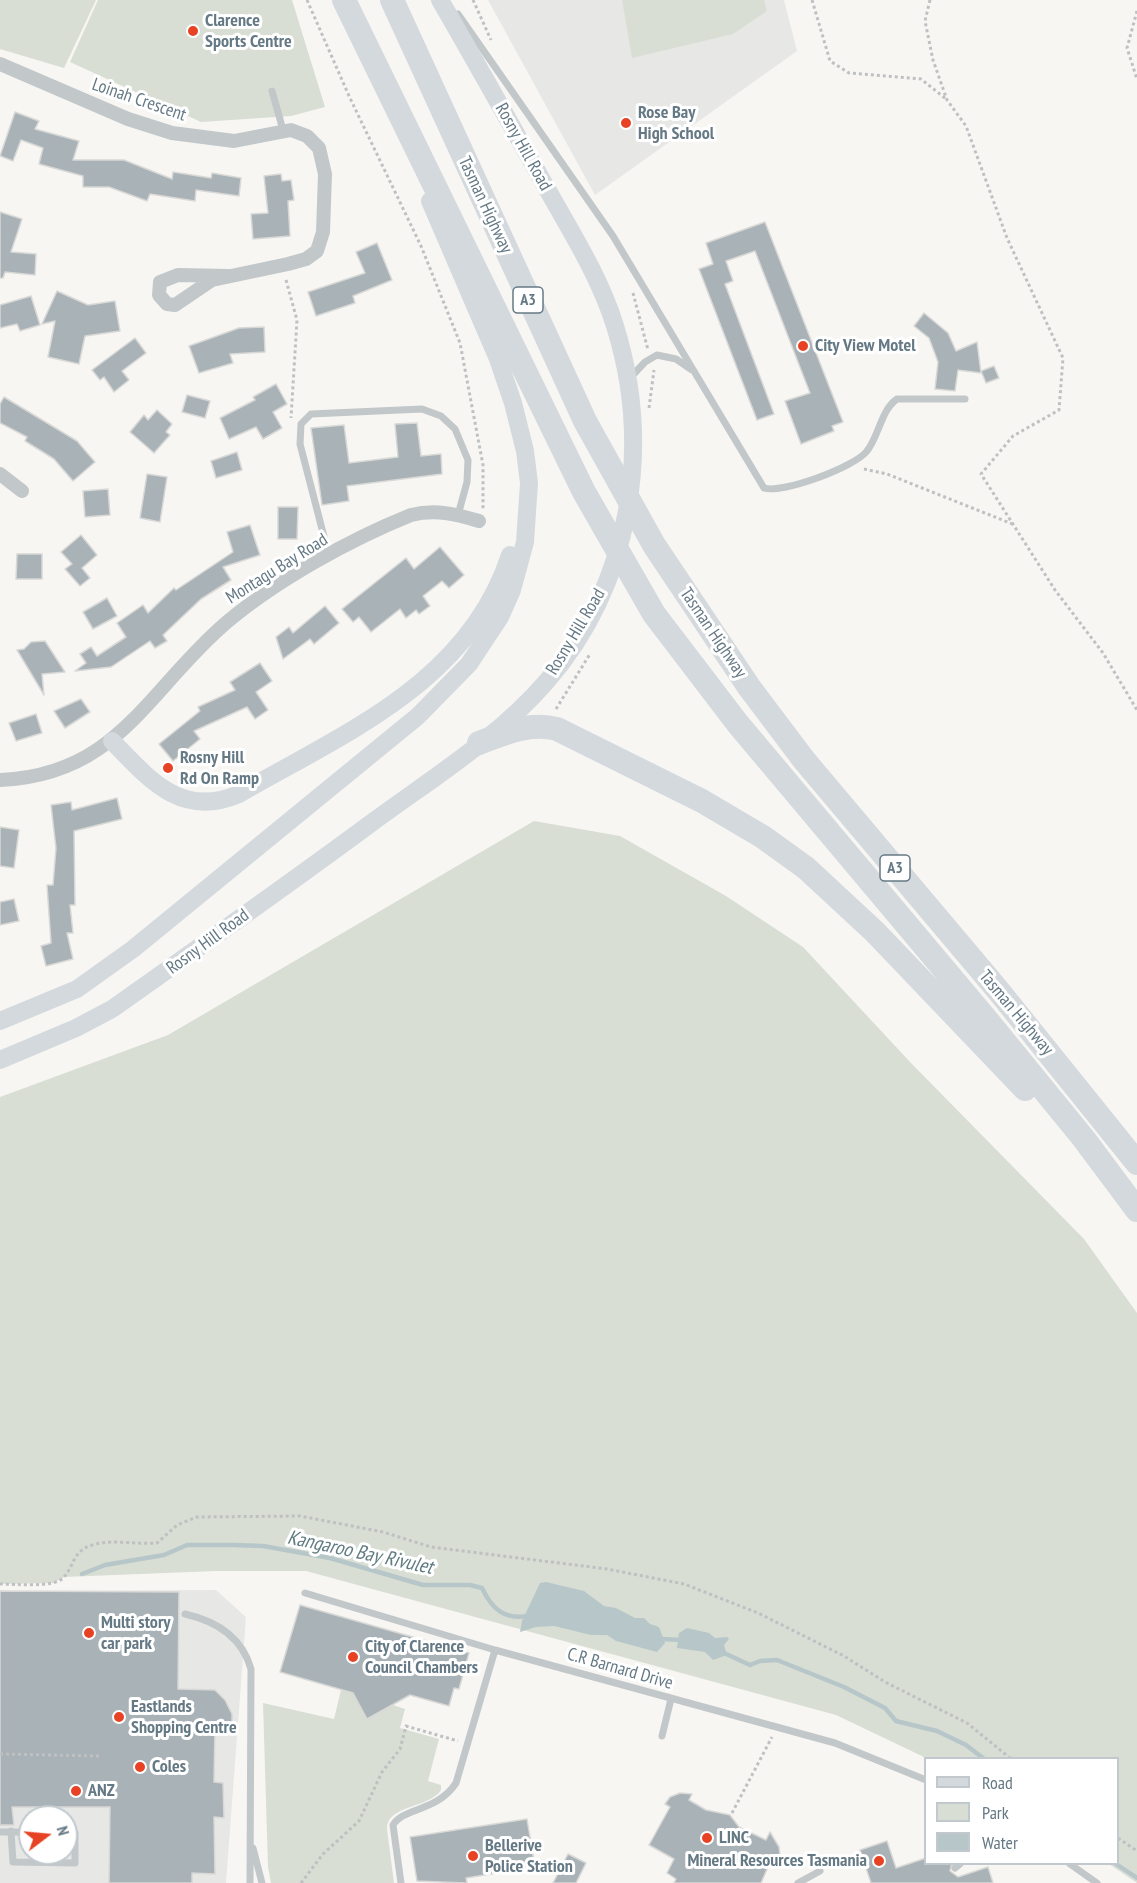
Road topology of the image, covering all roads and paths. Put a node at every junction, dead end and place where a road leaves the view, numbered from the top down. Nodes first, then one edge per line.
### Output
1 (307, 0) edge
2 (344, 0) edge
3 (390, 0) edge
4 (440, 0) edge
5 (448, 0) edge
6 (473, 0) edge
7 (812, 0) edge
8 (930, 0) edge
9 (1137, 11) edge
10 (495, 49) dead end
11 (0, 64) edge
12 (1137, 79) edge
13 (272, 91) dead end
14 (947, 100) junction
15 (283, 129) junction
16 (408, 132) junction
17 (229, 276) dead end
18 (641, 280) junction
19 (650, 358) junction
20 (694, 372) junction
21 (629, 380) junction
22 (964, 399) dead end
23 (649, 413) dead end
24 (520, 430) junction
25 (848, 465) junction
26 (0, 474) edge
27 (22, 491) dead end
28 (458, 515) junction
29 (479, 521) joint
30 (1015, 525) junction
31 (329, 556) junction
32 (1137, 710) edge
33 (112, 741) junction
34 (479, 743) junction
35 (0, 780) edge
36 (0, 1021) edge
37 (0, 1060) edge
38 (1137, 1163) edge
39 (1136, 1209) edge
40 (0, 1584) edge
41 (305, 1593) dead end
42 (185, 1614) dead end
43 (495, 1650) junction
44 (671, 1699) junction
45 (777, 1727) junction
46 (662, 1736) dead end
47 (468, 1744) junction
48 (0, 1754) edge
49 (99, 1756) dead end
50 (1009, 1757) edge
51 (924, 1779) edge
52 (732, 1813) dead end
53 (11, 1831) junction
54 (18, 1831) edge
55 (0, 1832) edge
56 (250, 1837) junction
57 (1119, 1839) edge
58 (1137, 1851) edge
59 (18, 1862) edge
60 (1073, 1865) edge
61 (820, 1871) dead end
62 (250, 1883) edge
63 (262, 1883) edge
64 (301, 1883) edge
65 (400, 1883) edge
66 (798, 1883) edge
67 (1097, 1883) edge

1 - 29 path
2 - 16 highway, Tasman Highway / A3
3 - 38 highway, Tasman Highway / A3
4 - 21 main road, Rosny Hill Road
5 - 18 lane
6 - 10 path
7 - 14 path
8 - 14 path
9 - 12 path
11 - 15 street, Loinah Crescent
13 - 15 lane
14 - 30 path
15 - 17 street
16 - 24 main road, Tasman Highway / A3
16 - 39 highway, Tasman Highway / A3
18 - 19 path
18 - 20 lane
19 - 20 lane
19 - 21 lane
19 - 23 path
20 - 25 lane
21 - 34 main road, Rosny Hill Road
22 - 25 lane
24 - 33 main road
24 - 36 main road
25 - 30 path
26 - 27 street
28 - 29 street, Montagu Bay Road
28 - 31 street, Montagu Bay Road
28 - 31 lane
30 - 32 path
31 - 33 street, Montagu Bay Road
33 - 35 street, Montagu Bay Road
34 - 37 main road, Rosny Hill Road
34 - 39 highway
40 - 50 path
41 - 43 lane, C.R Barnard Drive
42 - 56 lane
43 - 44 lane, C.R Barnard Drive
43 - 47 lane
44 - 45 lane, C.R Barnard Drive
44 - 46 lane
45 - 51 lane, C.R Barnard Drive
45 - 52 path
47 - 64 path
47 - 65 lane
48 - 49 path
53 - 54 lane
53 - 55 lane
53 - 59 lane
56 - 62 lane
56 - 63 lane
57 - 58 path
60 - 67 lane
61 - 66 lane

